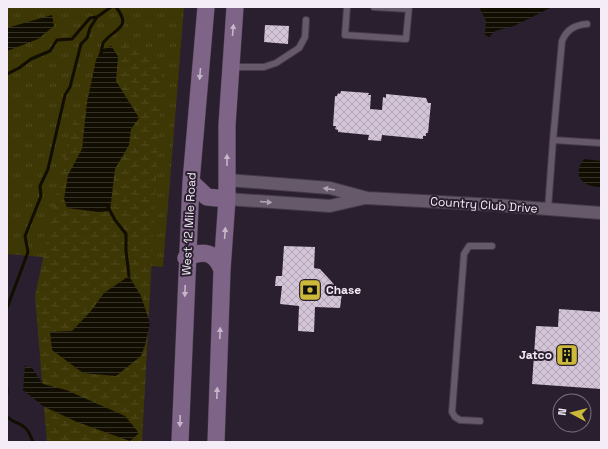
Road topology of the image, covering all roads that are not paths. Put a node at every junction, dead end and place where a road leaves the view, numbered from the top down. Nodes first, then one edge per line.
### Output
1 (206, 7) edge
2 (236, 7) edge
3 (347, 7) edge
4 (374, 7) edge
5 (408, 8) edge
6 (306, 20) dead end
7 (587, 24) dead end
8 (230, 67) junction
9 (553, 140) junction
10 (601, 143) edge
11 (227, 180) junction
12 (190, 182) junction
13 (367, 198) junction
14 (227, 199) junction
15 (548, 209) junction
16 (601, 213) edge
17 (492, 246) dead end
18 (186, 258) junction
19 (222, 270) junction
20 (480, 421) dead end
21 (180, 442) edge
22 (216, 442) edge

1 -> 12 main road, West 12 Mile Road
8 -> 2 main road
3 - 5 lane
4 - 5 lane
6 - 8 lane
7 - 9 lane
11 -> 8 main road
9 - 10 lane
9 - 15 lane
13 -> 11 street, Country Club Drive
11 - 14 main road
12 - 14 main road
12 - 18 main road, West 12 Mile Road
14 -> 13 street, Country Club Drive
13 - 15 street, Country Club Drive
19 -> 14 main road
15 - 16 street, Country Club Drive
17 - 20 lane
18 - 19 main road
18 -> 21 main road, West 12 Mile Road
22 -> 19 main road

